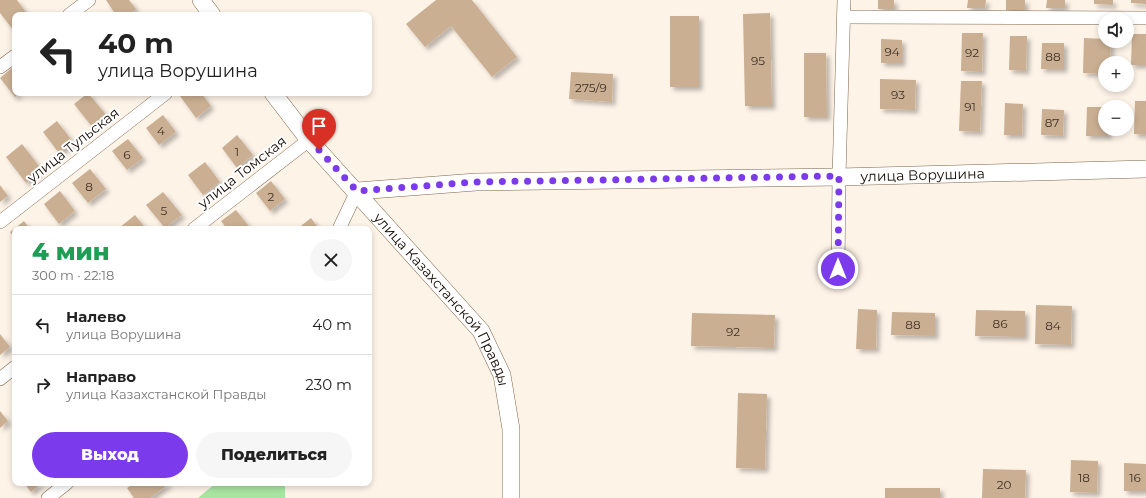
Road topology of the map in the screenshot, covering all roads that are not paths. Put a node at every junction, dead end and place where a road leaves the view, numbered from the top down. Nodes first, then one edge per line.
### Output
1 (89, 0) edge
2 (201, 0) edge
3 (844, 0) edge
4 (73, 12) edge
5 (210, 12) edge
6 (844, 18) junction
7 (1146, 18) edge
8 (12, 58) edge
9 (0, 67) edge
10 (162, 96) edge
11 (275, 96) edge
12 (309, 140) junction
13 (1146, 169) edge
14 (839, 176) junction
15 (357, 191) junction
16 (0, 222) edge
17 (198, 226) edge
18 (340, 226) edge
19 (838, 269) dead end
20 (12, 369) edge
21 (0, 379) edge
22 (63, 486) edge
23 (48, 498) edge
24 (511, 498) edge

1 - 4 street
2 - 5 street
3 - 6 street
6 - 7 street
6 - 14 street
8 - 9 street
10 - 16 street, улица Тульская
11 - 12 street, улица Казахстанской Правды
12 - 15 street, улица Казахстанской Правды
12 - 17 street, улица Томская
13 - 14 street, улица Ворушина
14 - 15 street, улица Ворушина
14 - 19 street
15 - 18 street
15 - 24 street, улица Казахстанской Правды
20 - 21 street
22 - 23 street

